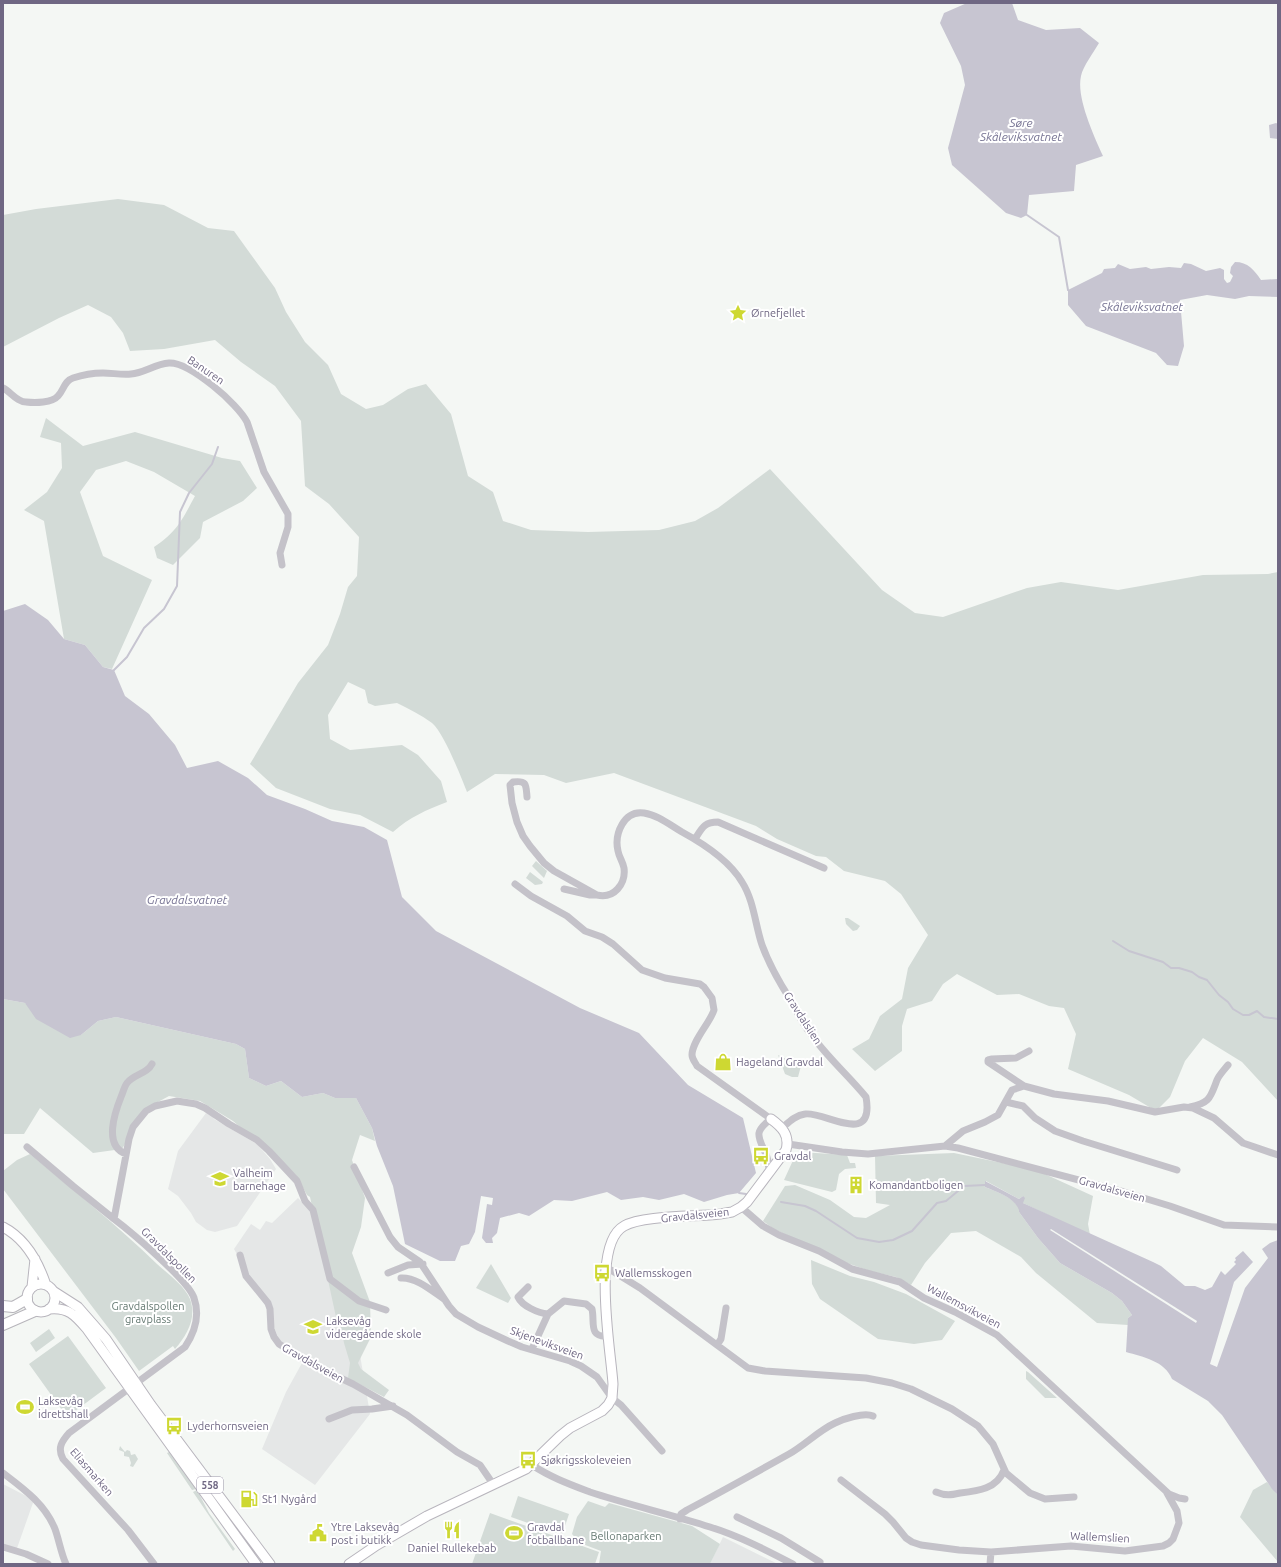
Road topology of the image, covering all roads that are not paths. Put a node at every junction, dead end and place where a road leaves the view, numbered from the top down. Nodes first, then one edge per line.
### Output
1 (3, 388) edge
2 (282, 565) dead end
3 (527, 797) dead end
4 (695, 839) junction
5 (824, 868) dead end
6 (515, 884) dead end
7 (564, 889) dead end
8 (597, 895) junction
9 (1029, 1051) dead end
10 (152, 1064) dead end
11 (1228, 1065) dead end
12 (1024, 1086) junction
13 (1006, 1102) junction
14 (1190, 1107) junction
15 (771, 1119) junction
16 (782, 1128) junction
17 (788, 1144) junction
18 (945, 1146) junction
19 (27, 1147) dead end
20 (126, 1154) junction
21 (1278, 1155) edge
22 (354, 1167) dead end
23 (1177, 1170) dead end
24 (771, 1172) junction
25 (740, 1208) junction
26 (114, 1219) junction
27 (3, 1227) edge
28 (1278, 1227) edge
29 (240, 1255) dead end
30 (35, 1258) junction
31 (423, 1264) junction
32 (606, 1267) junction
33 (388, 1273) dead end
34 (401, 1278) dead end
35 (32, 1287) junction
36 (528, 1287) dead end
37 (49, 1288) junction
38 (27, 1299) junction
39 (446, 1300) junction
40 (3, 1306) edge
41 (726, 1308) dead end
42 (49, 1309) junction
43 (386, 1310) dead end
44 (36, 1311) junction
45 (548, 1314) junction
46 (3, 1325) edge
47 (608, 1336) junction
48 (717, 1345) junction
49 (532, 1349) junction
50 (134, 1386) junction
51 (612, 1398) junction
52 (393, 1406) junction
53 (873, 1416) dead end
54 (328, 1419) dead end
55 (662, 1451) dead end
56 (532, 1465) junction
57 (1004, 1470) junction
58 (3, 1473) edge
59 (3, 1478) edge
60 (841, 1480) dead end
61 (14, 1481) junction
62 (493, 1484) junction
63 (1163, 1488) junction
64 (936, 1492) dead end
65 (1074, 1496) dead end
66 (1185, 1499) dead end
67 (737, 1517) dead end
68 (680, 1519) junction
69 (3, 1547) edge
70 (991, 1552) junction
71 (822, 1563) edge
72 (48, 1564) edge
73 (66, 1564) edge
74 (154, 1564) edge
75 (256, 1564) edge
76 (270, 1564) edge
77 (349, 1564) edge
78 (793, 1564) edge
79 (990, 1564) edge

1 - 2 street, Banuren
3 - 8 street
4 - 5 street
4 - 8 street, Gravdalslien
4 - 16 street, Gravdalslien
6 - 15 street
7 - 8 street, Gravdalslien
9 - 12 street
10 - 20 street
11 - 14 street
12 - 13 street
12 - 14 street
13 - 18 street
13 - 23 street
14 - 21 street
15 - 16 main road
15 - 24 street
16 - 17 main road
17 - 18 street, Gravdalsveien
17 - 24 main road, Gravdalsveien
18 - 28 street, Gravdalsveien
19 - 26 street, Gravdalspollen
20 - 26 street
20 - 43 street
22 - 31 street, Skjeneviksveien
24 - 25 main road, Gravdalsveien
25 - 32 main road, Gravdalsveien
25 - 63 street, Wallemsvikveien
26 - 50 street, Gravdalspollen
27 - 30 main road
29 - 52 street, Gravdalsveien
30 - 35 main road
30 - 37 main road
31 - 33 street
31 - 39 street, Skjeneviksveien
32 - 47 main road, Gravdalsveien
32 - 48 street
34 - 39 street
35 - 37 main road
35 - 38 main road
36 - 45 street
37 - 42 main road
37 - 50 main road, 558
38 - 40 highway
38 - 44 main road
39 - 49 street, Skjeneviksveien
41 - 48 street
42 - 44 main road, 558
42 - 50 main road, 558
44 - 46 highway
45 - 47 street
45 - 49 street
47 - 51 main road, Gravdalsveien
48 - 57 street
49 - 51 street, Skjeneviksveien
50 - 74 street, Eliasmarken
50 - 75 main road, 558
50 - 76 main road, 558
51 - 55 street
51 - 56 main road
52 - 54 street
52 - 62 street, Gravdalsveien
53 - 68 street
56 - 62 main road
56 - 68 street
57 - 64 street
57 - 65 street
58 - 61 street
59 - 61 street
60 - 70 street, Wallemslien
61 - 73 street
62 - 77 main road
63 - 66 street, Wallemsvikveien
63 - 70 street, Wallemslien
67 - 71 street
68 - 78 street
69 - 72 street
70 - 79 street

